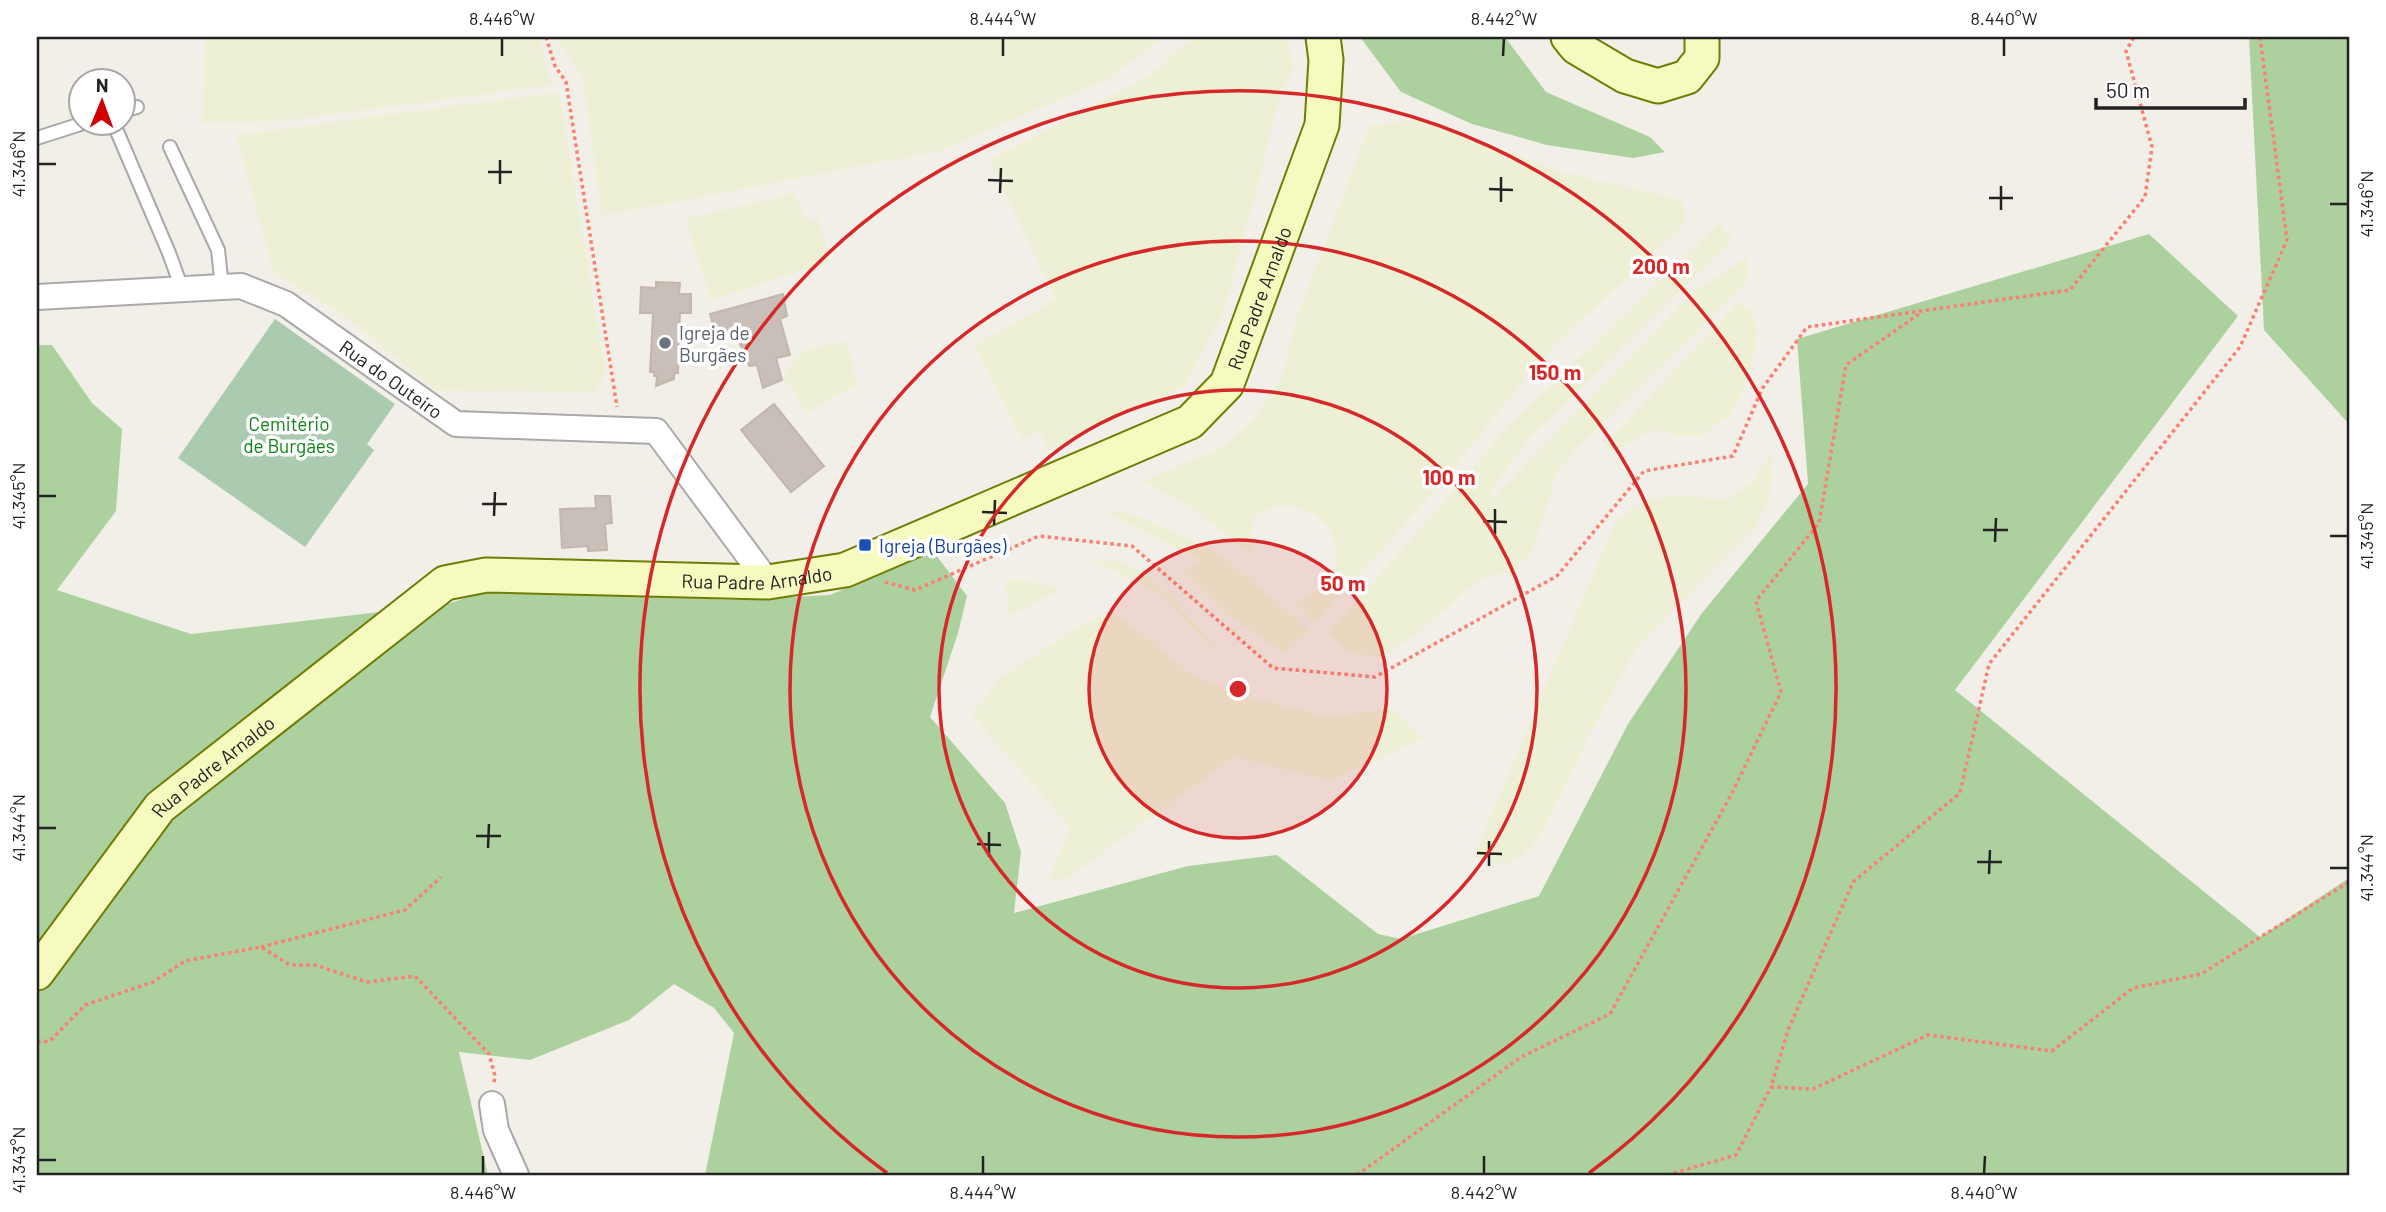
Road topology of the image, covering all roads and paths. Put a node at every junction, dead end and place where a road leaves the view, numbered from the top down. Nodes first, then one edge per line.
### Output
1 (546, 37) edge
2 (1324, 37) edge
3 (1567, 37) edge
4 (1702, 37) edge
5 (2134, 37) edge
6 (2260, 37) edge
7 (66, 129) edge
8 (119, 136) edge
9 (37, 138) edge
10 (170, 147) dead end
11 (222, 287) junction
12 (182, 289) junction
13 (37, 297) edge
14 (1924, 310) junction
15 (620, 430) junction
16 (845, 570) junction
17 (768, 582) junction
18 (441, 877) dead end
19 (2349, 882) edge
20 (261, 947) junction
21 (37, 973) edge
22 (37, 1042) edge
23 (1770, 1087) junction
24 (492, 1104) joint
25 (516, 1175) edge
26 (1357, 1175) edge
27 (1667, 1175) edge

1 - 15 path
2 - 16 street, Rua Padre Arnaldo
3 - 4 street
5 - 14 path
6 - 23 path
7 - 9 lane
8 - 12 lane
10 - 11 lane
11 - 12 street, Rua do Outeiro
11 - 15 street, Rua do Outeiro
12 - 13 street, Rua do Outeiro
14 - 16 path
14 - 26 path
15 - 17 street, Rua do Outeiro
16 - 17 street, Rua Padre Arnaldo
17 - 21 street, Rua Padre Arnaldo
18 - 20 path
19 - 23 path
20 - 22 path
20 - 24 path
23 - 27 path
24 - 25 street

